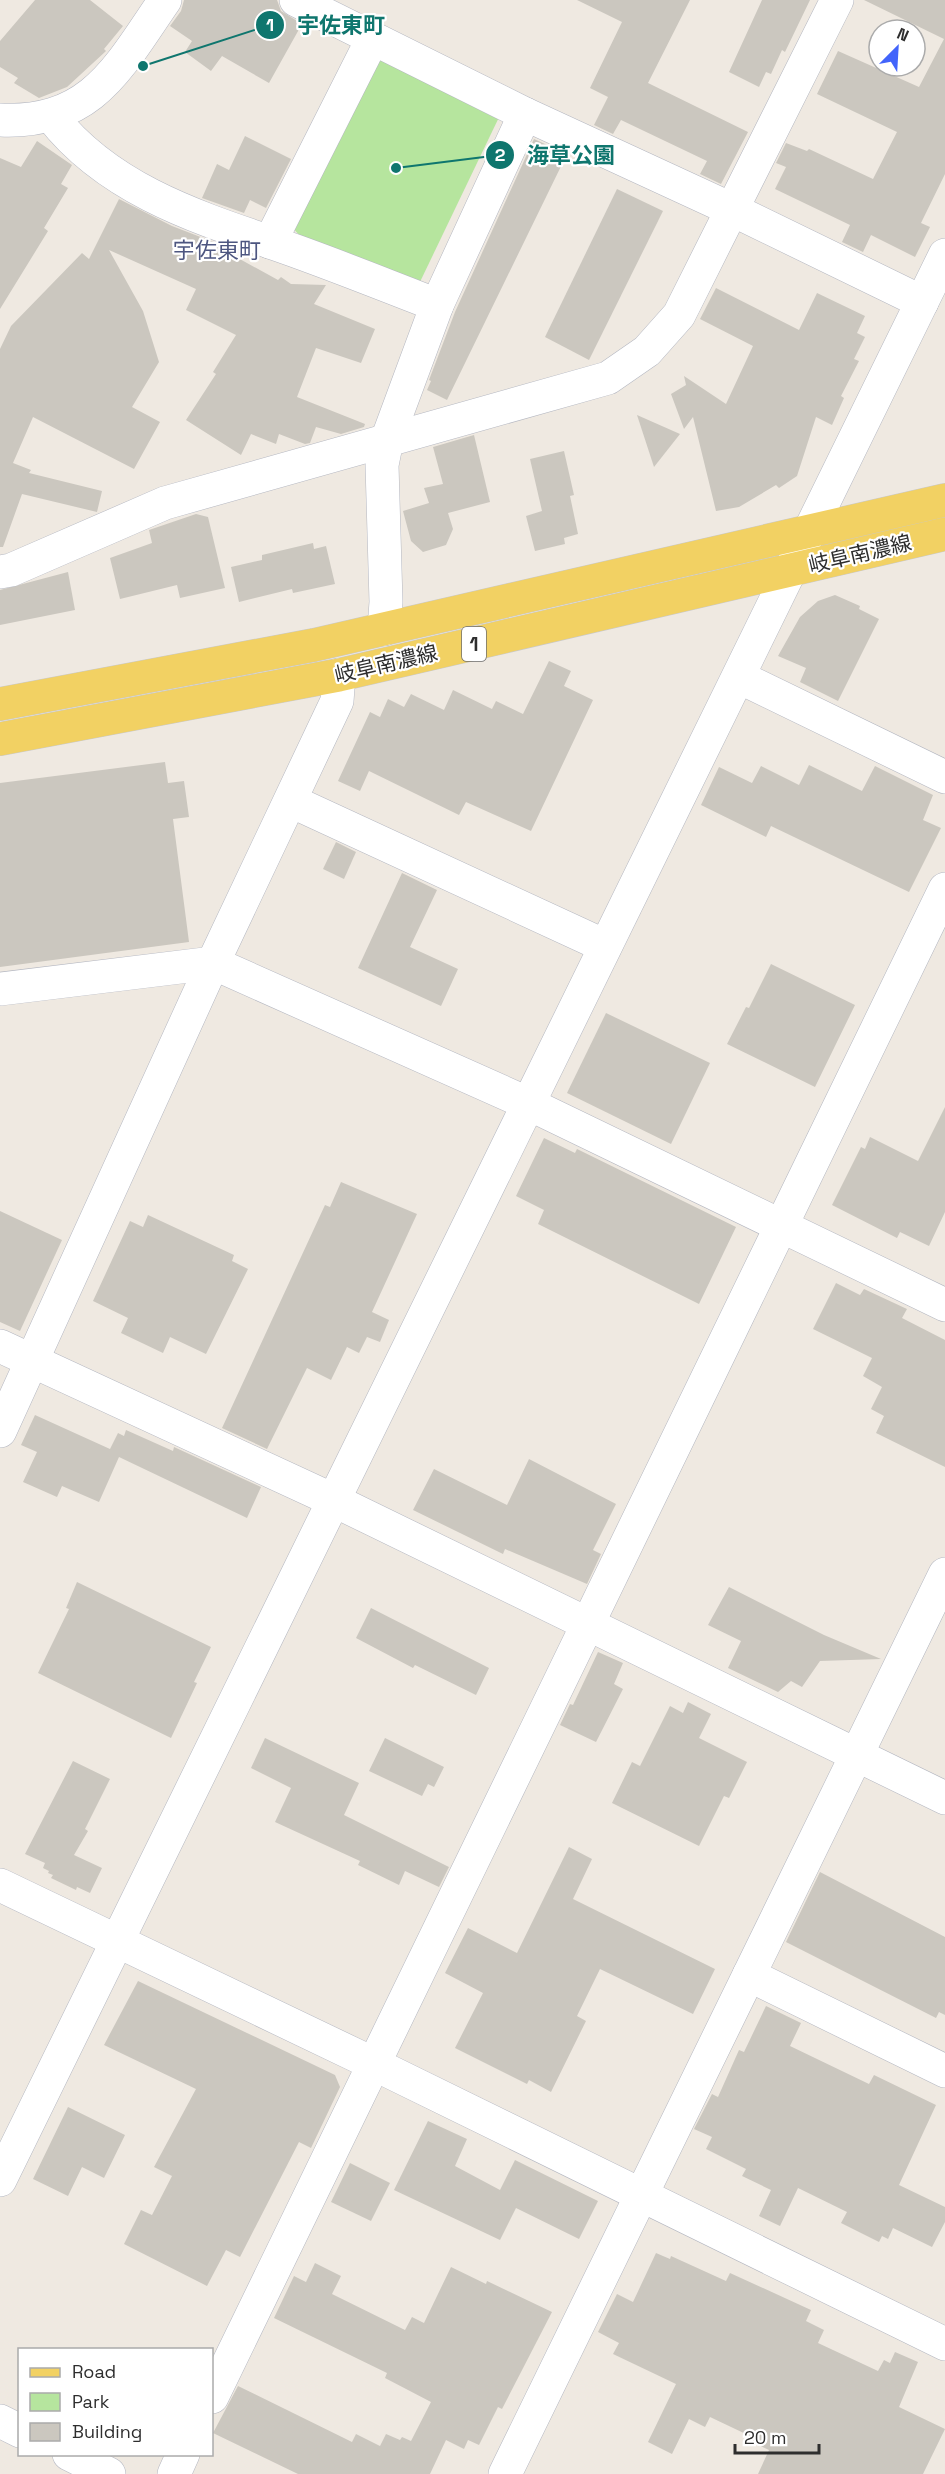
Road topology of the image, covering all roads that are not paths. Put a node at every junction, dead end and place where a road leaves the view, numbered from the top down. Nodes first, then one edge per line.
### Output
1 (165, 0) edge
2 (296, 0) edge
3 (826, 4) edge
4 (373, 38) junction
5 (525, 114) junction
6 (52, 117) junction
7 (0, 120) edge
8 (733, 210) junction
9 (270, 242) junction
10 (945, 255) edge
11 (922, 303) junction
12 (437, 305) junction
13 (387, 440) junction
14 (945, 500) edge
15 (808, 533) junction
16 (945, 534) edge
17 (790, 571) junction
18 (0, 572) edge
19 (384, 629) junction
20 (339, 675) junction
21 (739, 677) junction
22 (0, 704) edge
23 (0, 739) edge
24 (945, 777) edge
25 (291, 801) junction
26 (945, 890) edge
27 (605, 946) junction
28 (213, 963) junction
29 (0, 989) edge
30 (527, 1103) junction
31 (781, 1227) junction
32 (945, 1305) edge
33 (0, 1346) edge
34 (32, 1361) junction
35 (0, 1431) edge
36 (333, 1500) junction
37 (945, 1574) edge
38 (585, 1625) junction
39 (854, 1755) junction
40 (945, 1798) edge
41 (0, 1886) edge
42 (119, 1941) junction
43 (749, 1975) junction
44 (374, 2064) junction
45 (945, 2071) edge
46 (0, 2180) edge
47 (642, 2194) junction
48 (945, 2344) edge
49 (213, 2395) edge
50 (0, 2421) edge
51 (18, 2430) edge
52 (73, 2456) edge
53 (182, 2456) edge
54 (109, 2474) edge
55 (174, 2474) edge
56 (505, 2474) edge

1 - 6 street
2 - 4 street
3 - 8 street
4 - 5 street
4 - 9 street
5 - 8 street
5 - 12 street
6 - 7 street
6 - 9 street
8 - 11 street
8 - 13 street
9 - 12 street
10 - 11 street
11 - 15 street
12 - 13 street
13 - 18 street
13 - 19 street
14 - 15 main road, 岐阜南濃線 / 1
15 - 17 street
15 - 19 main road, 岐阜南濃線 / 1
16 - 17 main road, 岐阜南濃線 / 1
17 - 20 main road, 岐阜南濃線 / 1
17 - 21 street
19 - 22 main road, 岐阜南濃線 / 1
20 - 23 main road, 岐阜南濃線 / 1
20 - 25 street
21 - 24 street
21 - 27 street
25 - 27 street
25 - 28 street
26 - 31 street
27 - 30 street
28 - 29 street
28 - 30 street
28 - 34 street
30 - 31 street
30 - 36 street
31 - 32 street
31 - 38 street
33 - 34 street
34 - 35 street
34 - 36 street
36 - 38 street
36 - 42 street
37 - 39 street
38 - 39 street
38 - 44 street
39 - 40 street
39 - 43 street
41 - 42 street
42 - 44 street
42 - 46 street
43 - 45 street
43 - 47 street
44 - 47 street
44 - 49 street
47 - 48 street
47 - 56 street
50 - 51 street
52 - 54 street
53 - 55 street

